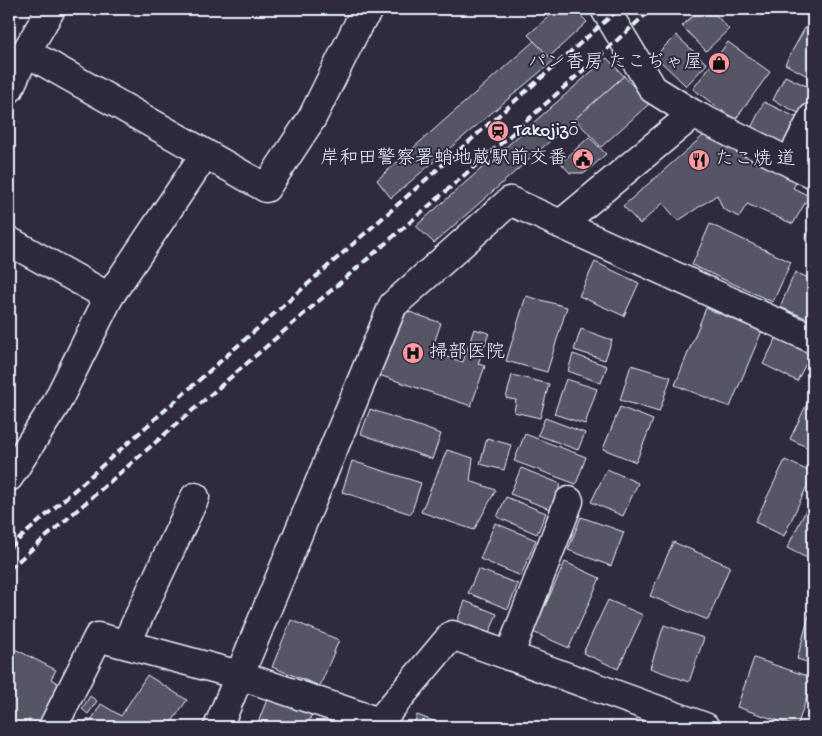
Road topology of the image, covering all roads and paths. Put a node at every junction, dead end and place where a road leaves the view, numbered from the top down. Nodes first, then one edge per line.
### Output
1 (51, 9) edge
2 (369, 9) edge
3 (605, 9) edge
4 (26, 52) junction
5 (9, 89) edge
6 (693, 114) junction
7 (813, 118) edge
8 (205, 154) junction
9 (802, 168) edge
10 (561, 224) junction
11 (9, 241) edge
12 (109, 297) junction
13 (813, 339) edge
14 (9, 477) edge
15 (195, 497) dead end
16 (569, 501) dead end
17 (126, 644) junction
18 (509, 656) junction
19 (239, 675) junction
20 (52, 727) edge
21 (218, 727) edge
22 (705, 727) edge

1 - 4 street
2 - 8 street
3 - 6 street
4 - 5 street
4 - 8 street
6 - 9 street
6 - 10 street
7 - 9 street
8 - 12 street
10 - 13 street
10 - 19 street
11 - 12 street
12 - 14 street
15 - 17 street
16 - 18 street
17 - 19 street
17 - 20 street
18 - 19 street
18 - 22 street
19 - 21 street

